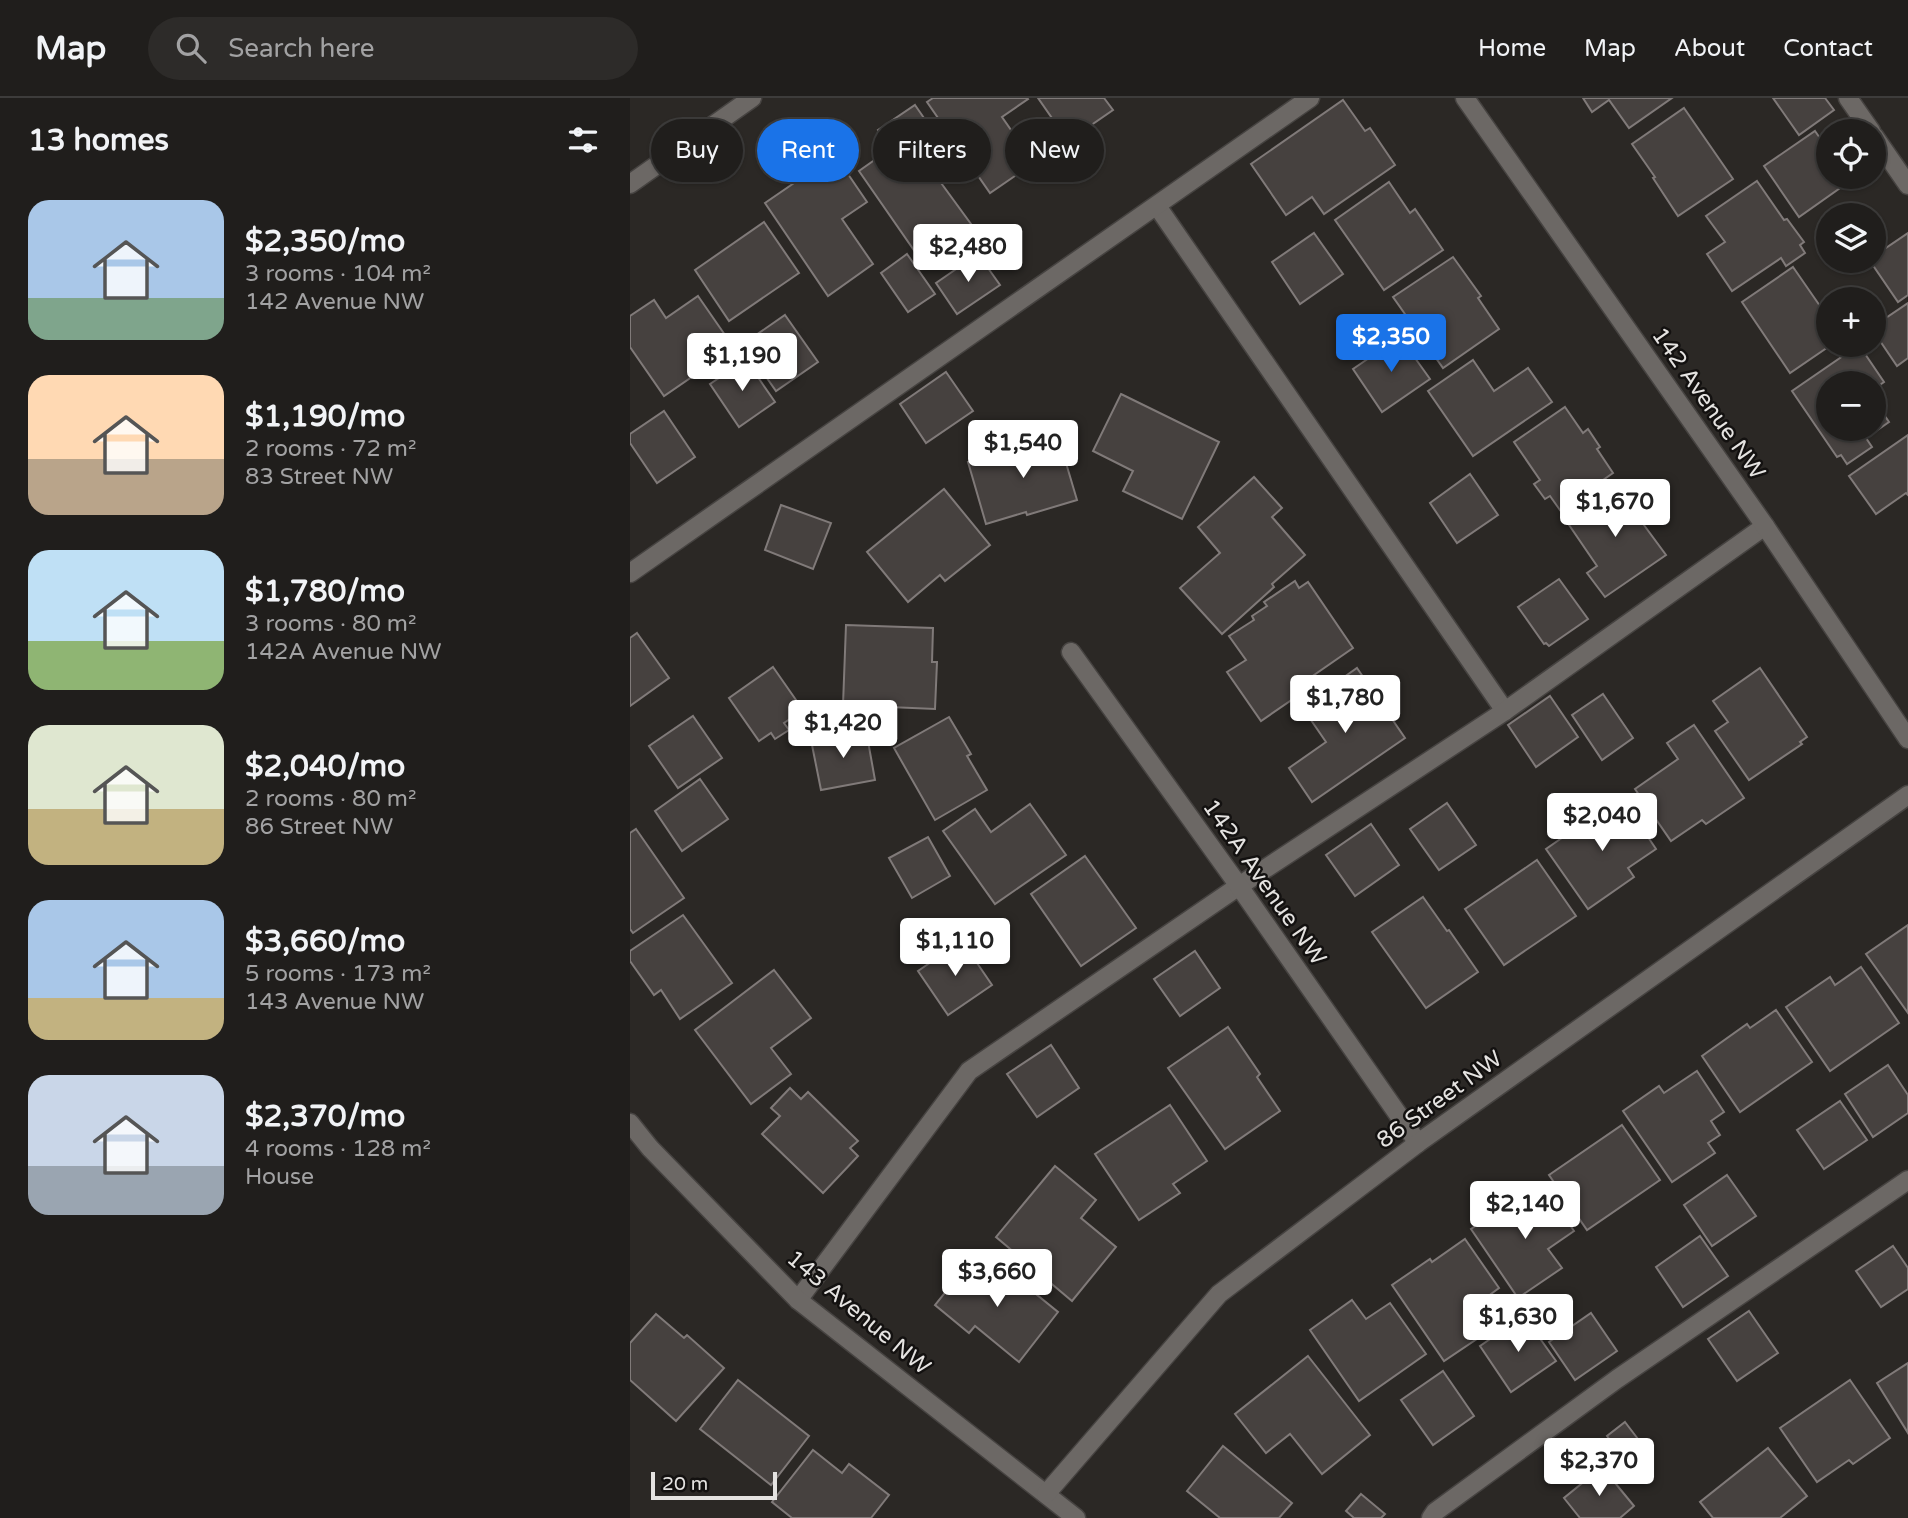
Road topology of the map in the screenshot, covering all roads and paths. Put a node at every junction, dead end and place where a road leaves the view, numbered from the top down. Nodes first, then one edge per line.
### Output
1 (752, 98) edge
2 (1310, 98) edge
3 (1465, 98) edge
4 (1848, 98) edge
5 (1863, 119) edge
6 (1886, 153) edge
7 (630, 184) edge
8 (1908, 185) edge
9 (1157, 206) junction
10 (1765, 526) junction
11 (630, 573) edge
12 (1071, 652) dead end
13 (1505, 711) junction
14 (1908, 739) edge
15 (1908, 795) edge
16 (1239, 886) junction
17 (630, 1123) edge
18 (1418, 1143) junction
19 (1908, 1180) edge
20 (798, 1300) junction
21 (1046, 1494) junction
22 (1076, 1518) edge
23 (1431, 1518) edge

1 - 7 street
2 - 9 street
3 - 10 street, 142 Avenue NW
4 - 5 street
6 - 8 street
9 - 11 street
9 - 13 street
10 - 13 street
10 - 14 street, 142 Avenue NW
12 - 16 street, 142A Avenue NW
13 - 16 street
15 - 18 street, 86 Street NW
16 - 18 street, 142A Avenue NW
16 - 20 street
17 - 20 street, 143 Avenue NW
18 - 21 street, 86 Street NW
19 - 23 street
20 - 21 street, 143 Avenue NW
21 - 22 street, 143 Avenue NW

